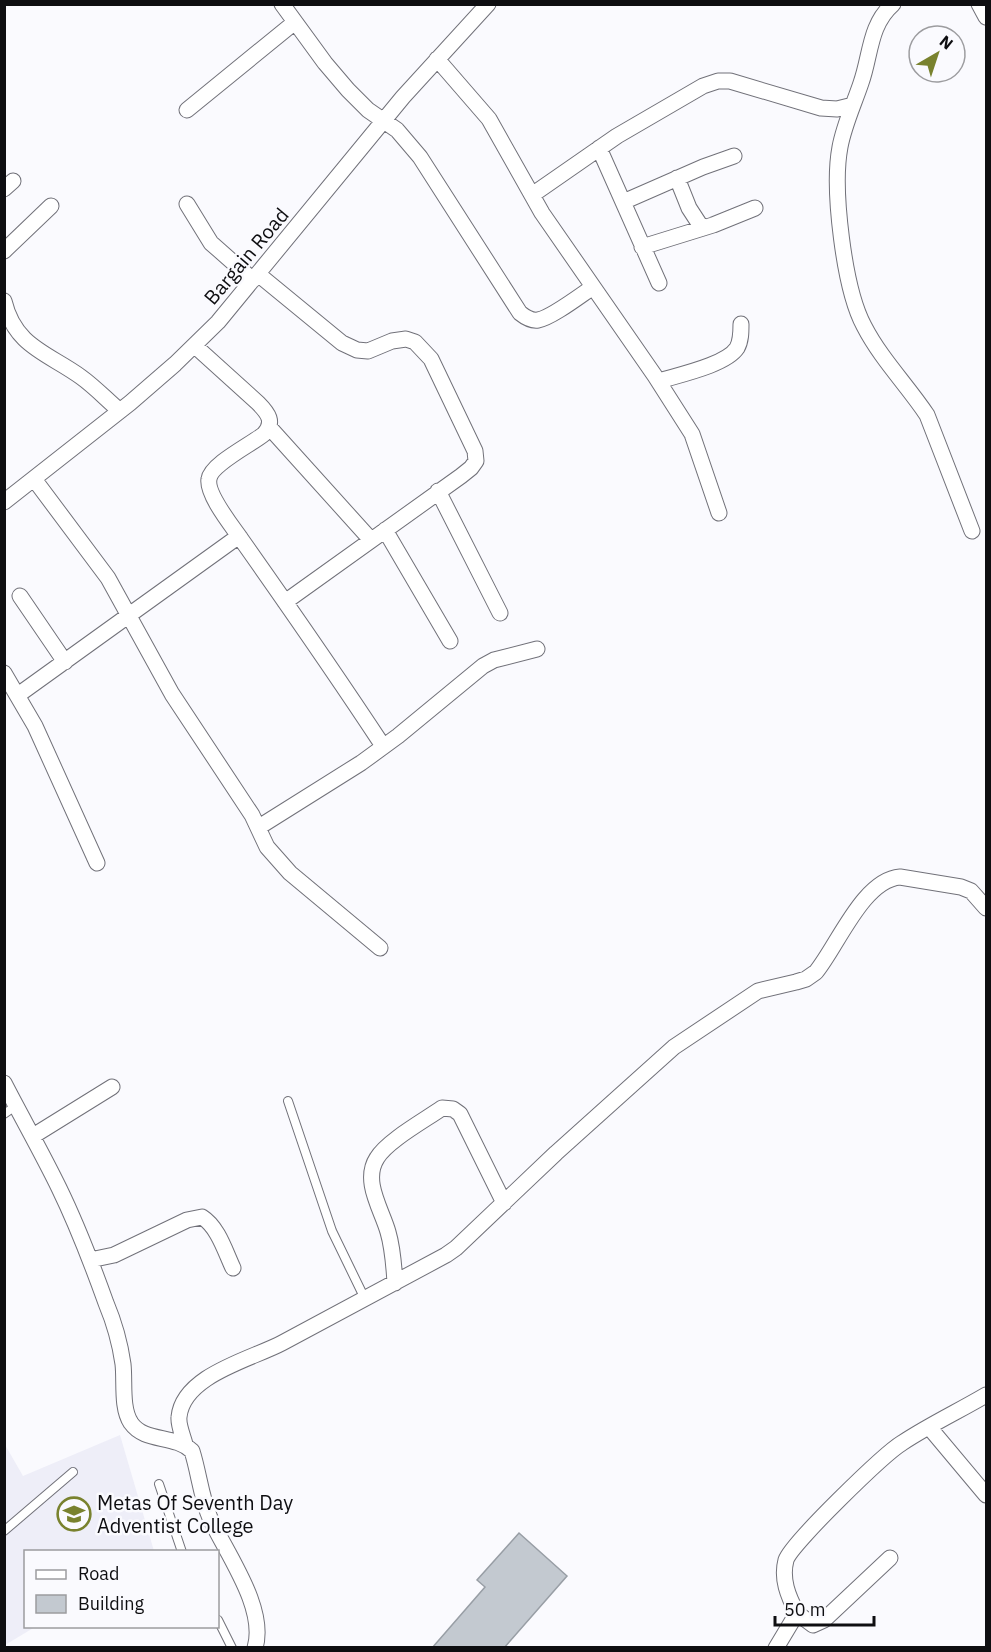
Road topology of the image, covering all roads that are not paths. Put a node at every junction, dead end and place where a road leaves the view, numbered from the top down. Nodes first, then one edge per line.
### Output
1 (282, 4) edge
2 (488, 4) edge
3 (893, 4) edge
4 (979, 4) edge
5 (987, 17) edge
6 (295, 22) junction
7 (437, 59) junction
8 (853, 105) junction
9 (187, 110) dead end
10 (383, 122) junction
11 (599, 148) junction
12 (734, 156) dead end
13 (677, 178) junction
14 (532, 195) junction
15 (623, 202) junction
16 (188, 204) dead end
17 (51, 206) dead end
18 (755, 208) dead end
19 (702, 228) junction
20 (642, 247) junction
21 (4, 251) edge
22 (255, 277) junction
23 (659, 283) dead end
24 (593, 286) junction
25 (4, 301) edge
26 (741, 324) dead end
27 (195, 346) junction
28 (659, 381) junction
29 (120, 411) junction
30 (270, 428) junction
31 (34, 479) junction
32 (438, 491) junction
33 (4, 502) edge
34 (719, 513) dead end
35 (385, 530) junction
36 (972, 531) dead end
37 (239, 536) junction
38 (370, 540) junction
39 (20, 596) dead end
40 (285, 602) junction
41 (500, 613) dead end
42 (128, 617) junction
43 (450, 641) dead end
44 (537, 649) dead end
45 (65, 662) junction
46 (4, 673) edge
47 (18, 695) junction
48 (383, 746) junction
49 (259, 827) junction
50 (97, 863) dead end
51 (987, 908) edge
52 (380, 948) dead end
53 (4, 1083) edge
54 (112, 1087) dead end
55 (288, 1101) dead end
56 (11, 1110) edge
57 (33, 1136) junction
58 (504, 1203) junction
59 (90, 1260) junction
60 (232, 1268) dead end
61 (395, 1283) junction
62 (365, 1299) junction
63 (987, 1395) edge
64 (929, 1427) junction
65 (185, 1444) junction
66 (73, 1472) dead end
67 (159, 1484) dead end
68 (987, 1495) edge
69 (4, 1531) edge
70 (182, 1550) edge
71 (890, 1558) dead end
72 (797, 1612) junction
73 (219, 1622) edge
74 (232, 1647) edge
75 (255, 1647) edge
76 (776, 1647) edge

1 - 6 street
2 - 7 street, Bargain Road
3 - 8 street
4 - 5 street
6 - 9 street
6 - 10 street
7 - 10 street, Bargain Road
7 - 14 street
8 - 11 street
8 - 36 street
10 - 22 street, Bargain Road
10 - 24 street
11 - 14 street
11 - 15 street
12 - 13 street
13 - 15 street
13 - 19 street
14 - 24 street
15 - 20 street
16 - 22 street
17 - 21 street
18 - 19 street
19 - 20 street
20 - 23 street
22 - 27 street, Bargain Road
22 - 32 street
24 - 28 street
25 - 29 street
26 - 28 street
27 - 29 street, Bargain Road
27 - 30 street
28 - 34 street
29 - 31 street, Bargain Road
30 - 37 street
30 - 38 street
31 - 33 street, Bargain Road
31 - 42 street
32 - 35 street
32 - 41 street
35 - 38 street
35 - 43 street
37 - 40 street
37 - 42 street
38 - 40 street
39 - 45 street
40 - 48 street
42 - 45 street
42 - 49 street
44 - 48 street
45 - 47 street
46 - 47 street
47 - 50 street
48 - 49 street
49 - 52 street
51 - 58 street
53 - 56 street
54 - 57 street
55 - 62 lane
56 - 57 street
57 - 59 street
58 - 61 street
58 - 61 street
59 - 60 street
59 - 65 street
61 - 62 street
62 - 65 street
63 - 64 street
64 - 68 street
64 - 72 street
65 - 75 street
66 - 69 lane
67 - 70 lane
71 - 72 street
72 - 76 street
73 - 74 lane

